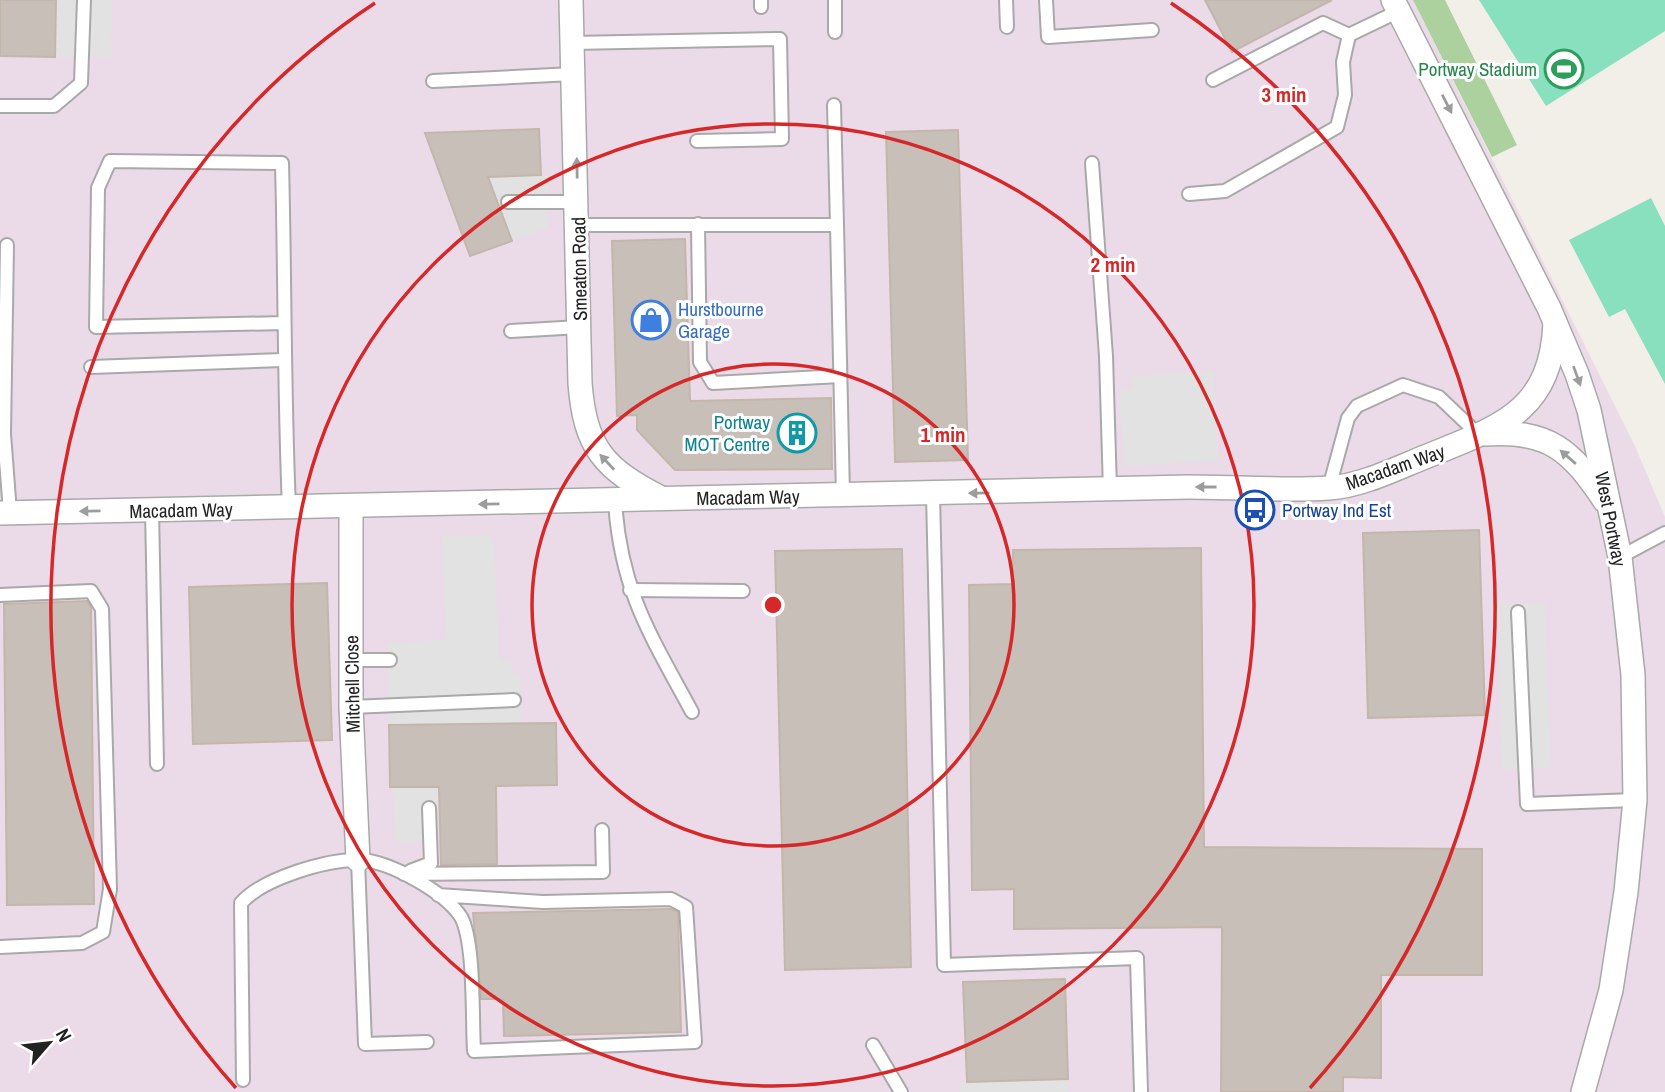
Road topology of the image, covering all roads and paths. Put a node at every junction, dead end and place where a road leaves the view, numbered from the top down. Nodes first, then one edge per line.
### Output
1 (84, 0) edge
2 (572, 0) edge
3 (835, 0) edge
4 (1006, 0) edge
5 (1046, 0) edge
6 (1396, 6) edge
7 (1007, 27) dead end
8 (1152, 30) dead end
9 (835, 32) dead end
10 (1349, 35) junction
11 (573, 43) junction
12 (573, 74) junction
13 (1213, 80) dead end
14 (433, 81) dead end
15 (834, 105) dead end
16 (0, 106) edge
17 (697, 141) dead end
18 (1092, 163) dead end
19 (1189, 194) dead end
20 (508, 202) dead end
21 (578, 202) junction
22 (698, 224) junction
23 (578, 225) junction
24 (837, 225) junction
25 (7, 245) dead end
26 (284, 323) junction
27 (1555, 323) junction
28 (580, 327) junction
29 (511, 331) dead end
30 (3, 336) edge
31 (283, 360) junction
32 (90, 367) dead end
33 (841, 376) junction
34 (1483, 435) junction
35 (1329, 488) junction
36 (1110, 489) junction
37 (933, 494) junction
38 (843, 495) junction
39 (664, 499) junction
40 (615, 502) junction
41 (289, 507) junction
42 (351, 507) junction
43 (1611, 509) junction
44 (152, 510) junction
45 (5, 513) edge
46 (1665, 533) edge
47 (1620, 556) junction
48 (630, 590) junction
49 (743, 591) dead end
50 (0, 595) edge
51 (1518, 612) dead end
52 (350, 660) junction
53 (390, 660) dead end
54 (514, 700) dead end
55 (351, 707) junction
56 (692, 712) dead end
57 (157, 764) dead end
58 (1635, 800) junction
59 (429, 808) dead end
60 (602, 830) dead end
61 (358, 860) junction
62 (404, 874) junction
63 (438, 895) junction
64 (0, 947) edge
65 (426, 1042) dead end
66 (873, 1045) dead end
67 (243, 1080) dead end
68 (1580, 1087) edge
69 (901, 1092) edge
70 (1141, 1092) edge

1 - 16 lane
2 - 11 street, Smeaton Road
3 - 9 lane
4 - 7 lane
5 - 8 lane
6 - 10 lane
6 -> 27 street, West Portway
10 - 13 lane
10 - 19 lane
11 - 12 street, Smeaton Road
11 - 17 lane
12 - 14 lane
21 -> 12 street, Smeaton Road
15 - 24 lane
18 - 36 lane
20 - 21 lane
21 - 23 street, Smeaton Road
22 - 23 lane
22 - 24 lane
22 - 33 lane
23 - 28 street, Smeaton Road
24 - 33 lane
25 - 30 lane
26 - 26 lane
26 - 31 lane
27 - 34 street
27 -> 43 street, West Portway
28 - 29 lane
39 -> 28 street, Smeaton Road
30 - 45 lane
31 - 32 lane
31 - 41 lane
33 - 38 lane
34 - 35 street, Macadam Way
34 - 35 lane
43 -> 34 street
35 -> 36 street, Macadam Way
36 -> 37 street, Macadam Way
37 - 38 street, Macadam Way
37 - 70 lane
38 - 39 street, Macadam Way
39 - 40 street, Macadam Way
40 -> 42 street, Macadam Way
40 - 48 lane
41 - 42 street, Macadam Way
41 - 44 street, Macadam Way
42 - 52 street, Mitchell Close
43 - 47 street, West Portway
44 -> 45 street, Macadam Way
44 - 57 lane
46 - 47 lane
47 - 58 street, West Portway
48 - 49 lane
48 - 56 lane
50 - 64 lane
51 - 58 lane
52 - 53 lane
52 - 55 street, Mitchell Close
54 - 55 lane
55 - 61 street, Mitchell Close
58 - 68 street, West Portway
59 - 62 lane
60 - 62 lane
61 - 62 lane
61 - 65 lane
61 - 67 lane
62 - 63 lane
63 - 63 lane
66 - 69 lane

